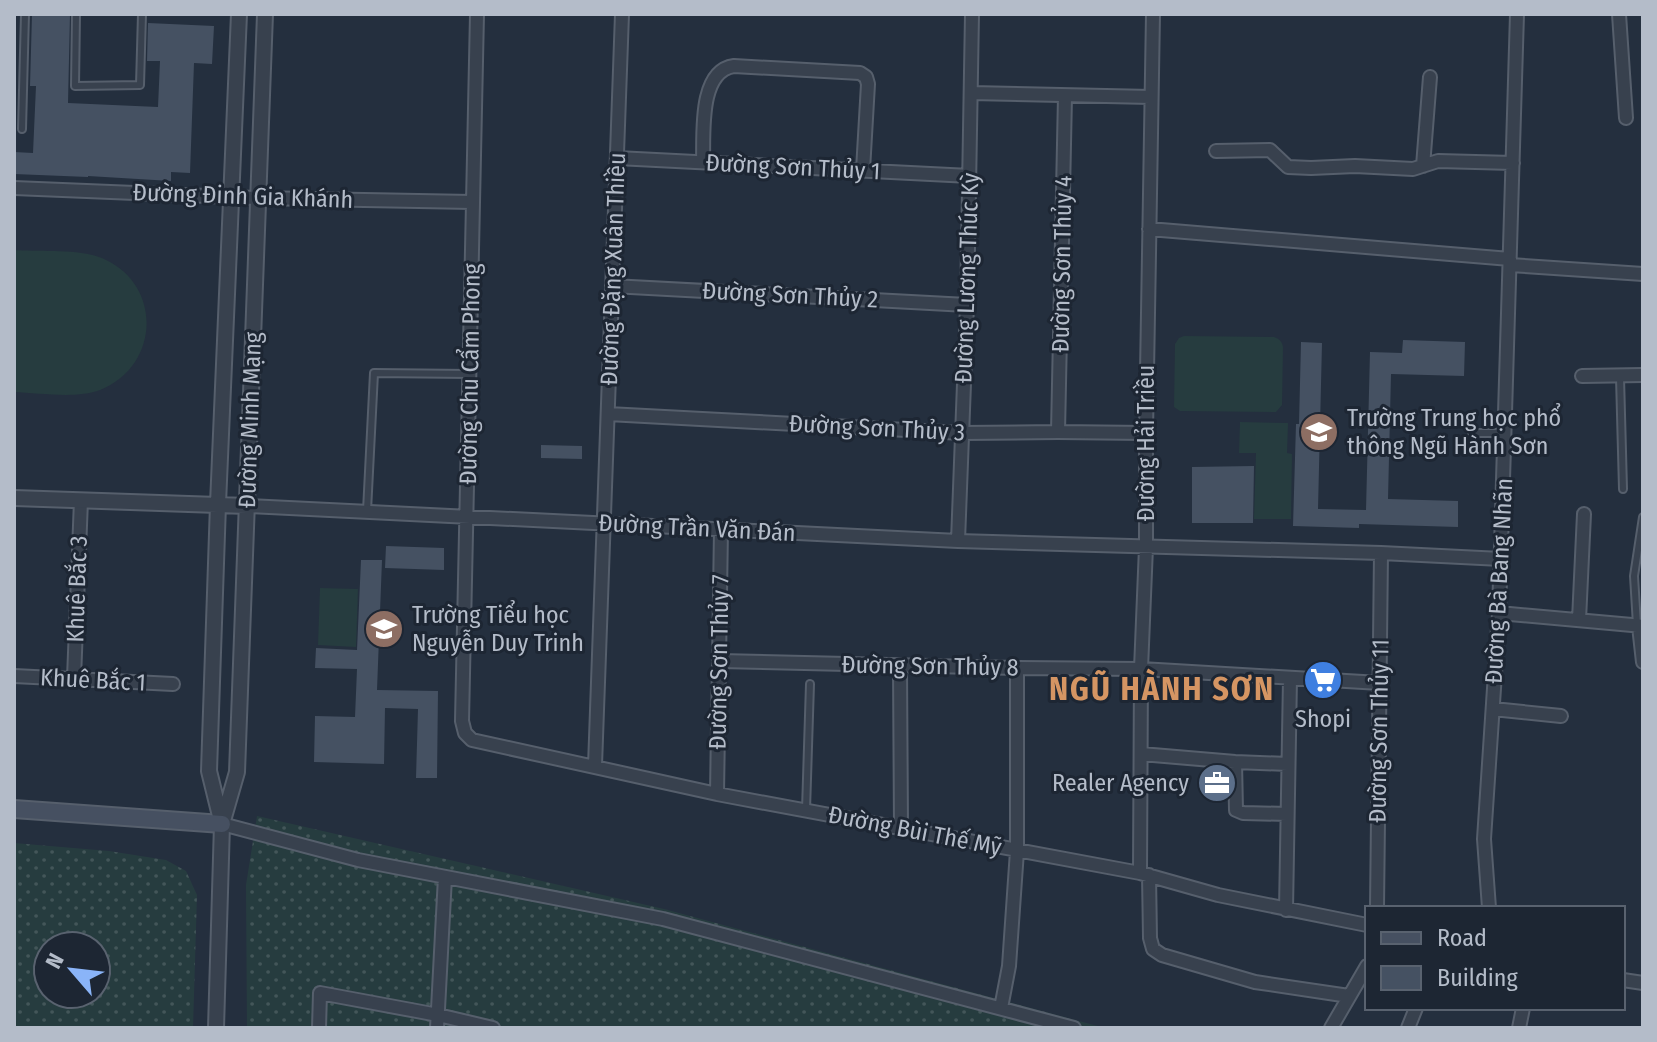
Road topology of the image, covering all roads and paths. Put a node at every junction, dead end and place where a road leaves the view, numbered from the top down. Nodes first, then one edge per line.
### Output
1 (25, 14) edge
2 (76, 14) edge
3 (142, 14) edge
4 (239, 14) edge
5 (265, 14) edge
6 (477, 14) edge
7 (622, 14) edge
8 (972, 14) edge
9 (1153, 14) edge
10 (1517, 14) edge
11 (1619, 14) edge
12 (1430, 77) dead end
13 (971, 93) junction
14 (1065, 96) junction
15 (1151, 97) junction
16 (1626, 118) dead end
17 (22, 129) dead end
18 (1216, 151) dead end
19 (617, 158) junction
20 (703, 162) junction
21 (1513, 163) junction
22 (1423, 166) junction
23 (863, 170) junction
24 (970, 176) junction
25 (14, 188) edge
26 (233, 197) junction
27 (257, 198) junction
28 (472, 202) junction
29 (1149, 229) junction
30 (1510, 262) junction
31 (1643, 274) edge
32 (612, 286) junction
33 (967, 305) junction
34 (470, 374) junction
35 (1619, 375) junction
36 (1643, 375) edge
37 (1582, 376) dead end
38 (608, 414) junction
39 (1058, 432) junction
40 (962, 433) junction
41 (1146, 433) junction
42 (1472, 433) dead end
43 (1505, 433) junction
44 (1623, 489) dead end
45 (14, 498) edge
46 (81, 500) junction
47 (218, 504) junction
48 (247, 506) junction
49 (367, 511) junction
50 (1584, 514) dead end
51 (1643, 517) edge
52 (467, 518) junction
53 (603, 524) junction
54 (721, 529) junction
55 (958, 541) junction
56 (1146, 547) junction
57 (1381, 553) junction
58 (1501, 559) junction
59 (1499, 613) junction
60 (1579, 620) junction
61 (1640, 626) edge
62 (720, 661) junction
63 (1643, 662) edge
64 (900, 666) junction
65 (1017, 668) junction
66 (1141, 669) junction
67 (14, 676) edge
68 (74, 678) junction
69 (1290, 678) junction
70 (1380, 683) junction
71 (173, 684) dead end
72 (810, 684) dead end
73 (1493, 709) junction
74 (1561, 716) dead end
75 (465, 733) joint
76 (1141, 754) junction
77 (1235, 762) junction
78 (1288, 764) junction
79 (595, 766) junction
80 (717, 794) junction
81 (14, 809) edge
82 (806, 810) junction
83 (1287, 814) junction
84 (222, 824) junction
85 (901, 828) junction
86 (1017, 851) junction
87 (1144, 874) junction
88 (445, 877) junction
89 (1377, 906) edge
90 (1489, 906) edge
91 (1286, 910) junction
92 (1365, 925) edge
93 (1365, 969) edge
94 (1349, 996) junction
95 (1001, 1008) junction
96 (437, 1022) edge
97 (216, 1028) edge
98 (319, 1028) edge
99 (493, 1028) edge
100 (1074, 1028) edge
101 (1331, 1028) edge

1 - 17 lane
2 - 3 lane
4 - 26 street, Đường Minh Mạng
5 - 27 street, Đường Minh Mạng
6 - 28 street, Đường Chu Cẩm Phong
7 - 19 street, Đường Đặng Xuân Thiều
8 - 13 street, Đường Lương Thúc Kỳ
9 - 15 street, Đường Hải Triều
10 - 21 street, Đường Bà Bang Nhãn
11 - 16 street
12 - 22 street
13 - 14 street
13 - 24 street, Đường Lương Thúc Kỳ
14 - 15 street
14 - 39 street, Đường Sơn Thủy 4
15 - 29 street, Đường Hải Triều
18 - 22 street
19 - 20 street, Đường Sơn Thủy 1
19 - 32 street, Đường Đặng Xuân Thiều
20 - 23 street, Đường Sơn Thủy 1
20 - 23 street
21 - 22 street
21 - 30 street, Đường Bà Bang Nhãn
23 - 24 street, Đường Sơn Thủy 1
24 - 33 street, Đường Lương Thúc Kỳ
25 - 26 street, Đường Đinh Gia Khánh
26 - 27 street, Đường Đinh Gia Khánh
26 - 47 street, Đường Minh Mạng
27 - 28 street, Đường Đinh Gia Khánh
27 - 48 street, Đường Minh Mạng
28 - 34 street, Đường Chu Cẩm Phong
29 - 30 street
29 - 41 street, Đường Hải Triều
30 - 31 street
30 - 43 street, Đường Bà Bang Nhãn
32 - 33 street, Đường Sơn Thủy 2
32 - 38 street, Đường Đặng Xuân Thiều
33 - 40 street, Đường Lương Thúc Kỳ
34 - 49 lane
34 - 52 street, Đường Chu Cẩm Phong
35 - 36 street
35 - 37 street
35 - 44 lane
38 - 40 street, Đường Sơn Thủy 3
38 - 53 street, Đường Đặng Xuân Thiều
39 - 40 street, Đường Sơn Thủy 3
39 - 41 street, Đường Sơn Thủy 3
40 - 55 street, Đường Lương Thúc Kỳ
41 - 56 street, Đường Hải Triều
42 - 43 lane
43 - 58 street, Đường Bà Bang Nhãn
45 - 46 street, Đường Trần Văn Đán
46 - 47 street, Đường Trần Văn Đán
46 - 68 street, Khuê Bắc 3
47 - 48 street, Đường Trần Văn Đán
47 - 84 street, Đường Minh Mạng
48 - 49 street, Đường Trần Văn Đán
48 - 84 street, Đường Minh Mạng
49 - 52 street, Đường Trần Văn Đán
50 - 60 street
51 - 61 lane
52 - 53 street, Đường Trần Văn Đán
52 - 75 street, Đường Chu Cẩm Phong
53 - 54 street, Đường Trần Văn Đán
53 - 79 street, Đường Đặng Xuân Thiều
54 - 55 street, Đường Trần Văn Đán
54 - 62 street, Đường Sơn Thủy 7
55 - 56 street, Đường Trần Văn Đán
56 - 57 street, Đường Trần Văn Đán
56 - 66 street, Đường Hải Triều
57 - 58 street, Đường Trần Văn Đán
57 - 70 street, Đường Sơn Thủy 11
58 - 59 street, Đường Bà Bang Nhãn
59 - 60 street
59 - 73 street, Đường Bà Bang Nhãn
60 - 61 street
61 - 63 street
62 - 64 street, Đường Sơn Thủy 8
62 - 80 street, Đường Sơn Thủy 7
64 - 65 street, Đường Sơn Thủy 8
64 - 85 street
65 - 66 street, Đường Sơn Thủy 8
65 - 86 street
66 - 69 street, Đường Sơn Thủy 8
66 - 76 street, Đường Hải Triều
67 - 68 street, Khuê Bắc 1
68 - 71 street, Khuê Bắc 1
69 - 70 street, Đường Sơn Thủy 8
69 - 78 street
70 - 89 street, Đường Sơn Thủy 11
72 - 82 lane, Đường Sơn Thủy 8
73 - 74 street
73 - 90 street, Đường Bà Bang Nhãn
75 - 79 street, Đường Bùi Thế Mỹ
76 - 77 street
76 - 87 street, Đường Hải Triều
77 - 78 street
77 - 83 street
78 - 83 street
79 - 80 street, Đường Bùi Thế Mỹ
80 - 82 street, Đường Bùi Thế Mỹ
81 - 84 main road
82 - 85 street, Đường Bùi Thế Mỹ
83 - 91 street
84 - 88 street
84 - 97 street, Đường Minh Mạng
85 - 86 street, Đường Bùi Thế Mỹ
86 - 87 street, Đường Bùi Thế Mỹ
86 - 95 street
87 - 91 street, Đường Bùi Thế Mỹ
87 - 94 street, Đường Hải Triều
88 - 95 street
88 - 96 street
91 - 92 street, Đường Bùi Thế Mỹ
93 - 94 street
94 - 101 street
95 - 100 street
96 - 98 street
96 - 99 street

